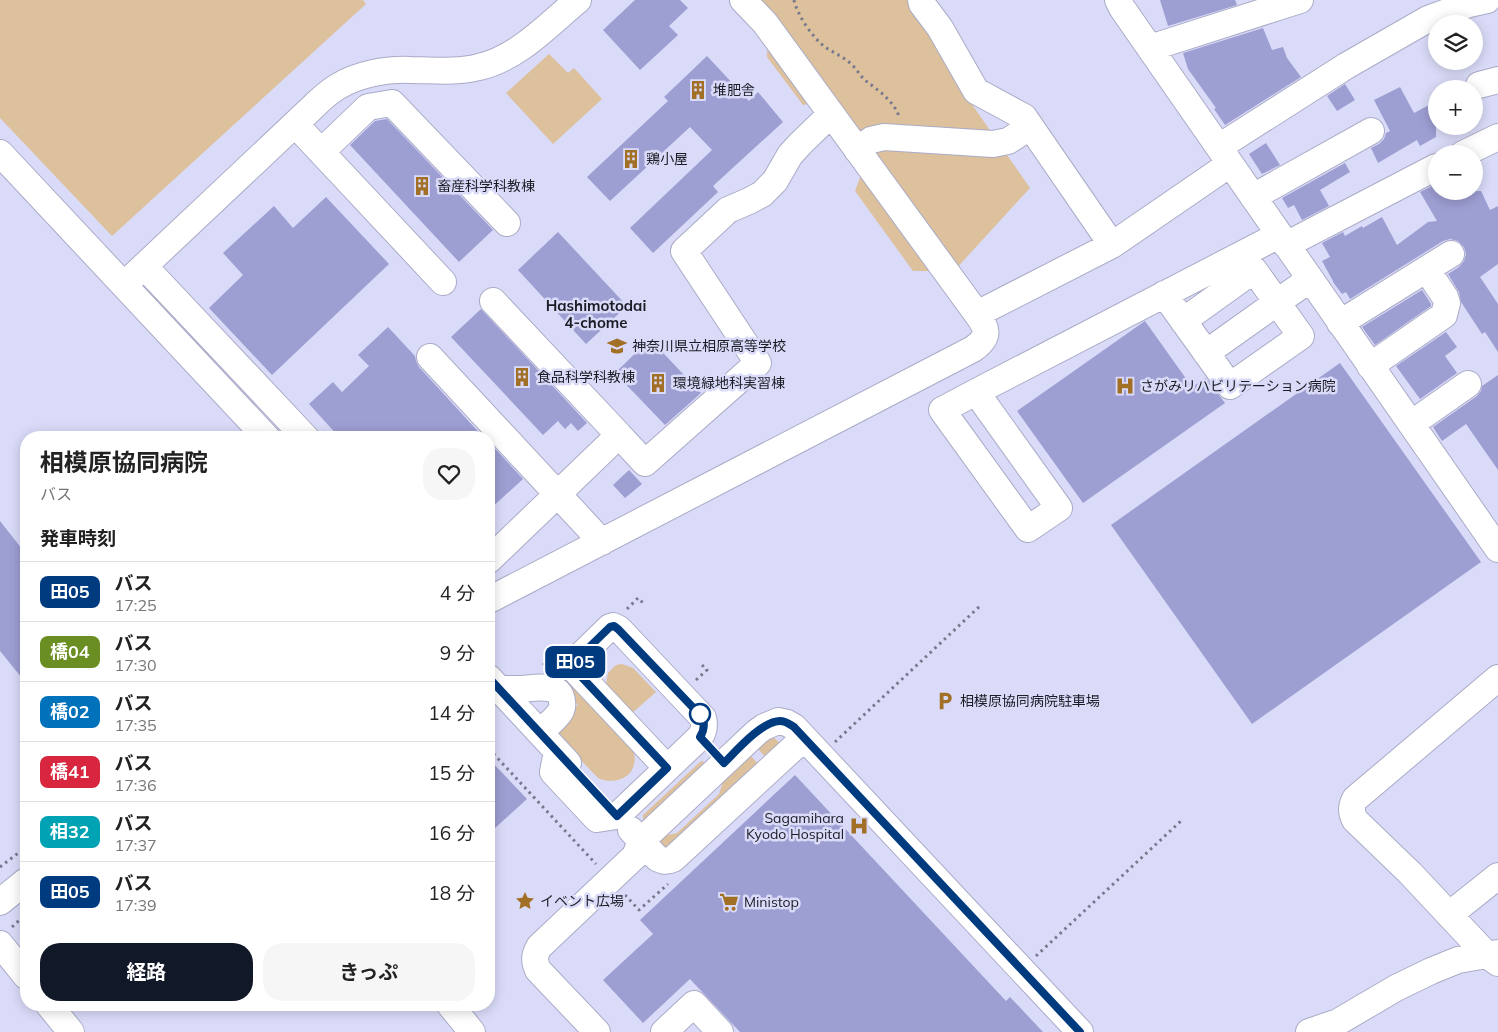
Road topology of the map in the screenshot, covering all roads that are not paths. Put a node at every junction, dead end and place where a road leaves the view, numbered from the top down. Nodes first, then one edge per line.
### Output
1 (578, 0) edge
2 (743, 0) edge
3 (921, 0) edge
4 (1118, 0) edge
5 (1300, 0) edge
6 (1487, 0) edge
7 (1150, 48) junction
8 (831, 114) junction
9 (295, 124) junction
10 (1030, 126) junction
11 (1371, 131) dead end
12 (1498, 137) edge
13 (1482, 145) edge
14 (857, 150) junction
15 (321, 152) junction
16 (0, 153) edge
17 (1224, 156) junction
18 (1428, 171) edge
19 (1253, 197) junction
20 (507, 223) dead end
21 (1282, 240) junction
22 (1112, 245) junction
23 (1451, 254) dead end
24 (144, 266) junction
25 (1427, 270) junction
26 (1310, 279) junction
27 (443, 282) dead end
28 (124, 285) junction
29 (1164, 294) junction
30 (493, 301) dead end
31 (1277, 302) junction
32 (977, 314) junction
33 (1183, 321) junction
34 (1340, 323) junction
35 (1206, 353) junction
36 (430, 356) dead end
37 (1370, 366) junction
38 (1468, 384) dead end
39 (976, 392) junction
40 (1411, 424) junction
41 (260, 431) edge
42 (299, 431) edge
43 (619, 435) junction
44 (558, 494) junction
45 (1495, 540) edge
46 (602, 542) junction
47 (495, 554) edge
48 (495, 597) edge
49 (1498, 678) edge
50 (495, 683) edge
51 (495, 684) edge
52 (700, 737) junction
53 (804, 738) junction
54 (548, 742) junction
55 (724, 763) junction
56 (667, 768) junction
57 (617, 816) junction
58 (641, 841) junction
59 (1498, 876) edge
60 (20, 886) edge
61 (0, 902) edge
62 (1449, 915) junction
63 (5, 936) edge
64 (1494, 957) edge
65 (20, 965) edge
66 (54, 1011) edge
67 (455, 1011) edge
68 (71, 1032) edge
69 (472, 1032) edge
70 (597, 1032) edge
71 (664, 1032) edge
72 (720, 1032) edge
73 (1080, 1032) edge
74 (1309, 1032) edge

1 - 9 street
2 - 8 street
3 - 10 street
4 - 7 street
5 - 7 street
6 - 17 street
7 - 17 street
8 - 14 street
8 - 43 street
9 - 15 street
9 - 24 street
10 - 14 street
10 - 22 street
11 - 19 street
12 - 13 street
14 - 32 street
15 - 20 street
15 - 27 street
16 - 28 street
17 - 19 street
17 - 22 street
18 - 21 street
19 - 21 street
21 - 26 street
21 - 29 street
22 - 32 street
23 - 25 street
24 - 28 street
24 - 42 street
25 - 34 street
25 - 37 street
26 - 31 street
26 - 34 street
28 - 41 street
29 - 33 street
29 - 39 street
30 - 43 street
31 - 33 street
31 - 35 street
31 - 35 street
32 - 46 street
33 - 35 street
34 - 37 street
36 - 44 street
37 - 40 street
38 - 40 street
39 - 39 street
40 - 45 street
43 - 44 street
44 - 46 street
44 - 47 street
46 - 48 street
49 - 62 street
50 - 54 street
51 - 54 street
52 - 55 street
52 - 56 street
52 - 56 street
53 - 55 street
53 - 58 street
53 - 73 street
54 - 57 street
55 - 58 street
56 - 57 street
57 - 58 street
58 - 70 street
59 - 62 street
60 - 61 street
62 - 64 street
63 - 65 street
64 - 74 street
66 - 68 street
67 - 69 street
71 - 72 street

